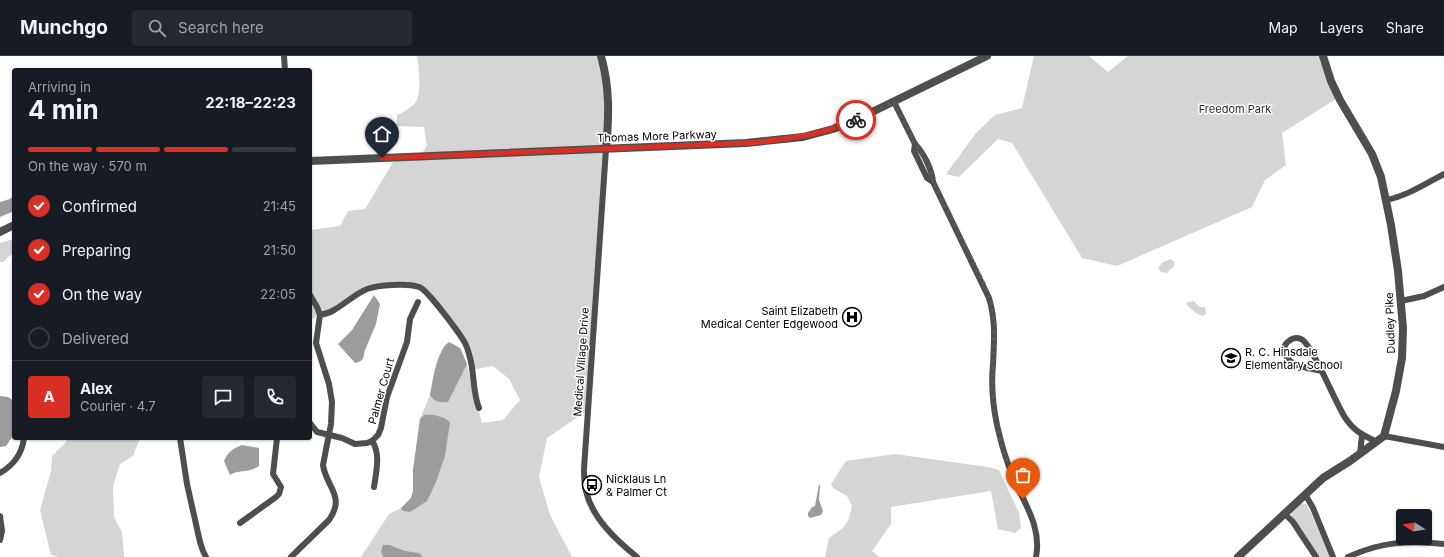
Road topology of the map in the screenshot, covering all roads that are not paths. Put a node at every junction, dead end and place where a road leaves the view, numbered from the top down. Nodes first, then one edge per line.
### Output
1 (284, 56) edge
2 (601, 56) edge
3 (988, 56) edge
4 (1323, 56) edge
5 (285, 68) edge
6 (894, 102) junction
7 (606, 149) junction
8 (312, 161) edge
9 (1444, 174) edge
10 (1386, 200) junction
11 (12, 226) edge
12 (0, 232) edge
13 (1444, 287) edge
14 (312, 298) edge
15 (1401, 301) junction
16 (418, 302) dead end
17 (320, 315) junction
18 (1322, 371) junction
19 (479, 408) dead end
20 (312, 426) edge
21 (329, 435) junction
22 (1362, 435) junction
23 (1380, 439) junction
24 (24, 440) edge
25 (180, 440) edge
26 (277, 440) edge
27 (372, 441) junction
28 (1444, 447) edge
29 (1360, 454) junction
30 (0, 473) edge
31 (374, 487) dead end
32 (1305, 494) junction
33 (1284, 513) junction
34 (0, 516) edge
35 (240, 524) dead end
36 (0, 540) edge
37 (1444, 544) edge
38 (206, 557) edge
39 (291, 557) edge
40 (637, 557) edge
41 (1036, 557) edge
42 (1238, 557) edge
43 (1316, 557) edge
44 (1333, 557) edge
45 (1348, 557) edge

1 - 5 street
2 - 7 street
3 - 6 street, Thomas More Parkway
4 - 10 street, Dudley Pike
6 - 7 street, Thomas More Parkway
6 - 41 street
7 - 8 street, Thomas More Parkway
7 - 40 street, Medical Village Drive
9 - 10 street
10 - 15 street, Dudley Pike
11 - 12 street
13 - 15 street
14 - 17 street
15 - 23 street, Dudley Pike
16 - 27 street, Palmer Court
17 - 19 street
17 - 21 street
18 - 18 street
18 - 22 street
20 - 21 street
21 - 27 street
21 - 39 street
22 - 23 street
22 - 29 street
23 - 28 street
23 - 29 street
24 - 30 street
25 - 38 street
26 - 35 street
27 - 31 street
29 - 32 street
32 - 33 street
32 - 44 street
33 - 42 street
33 - 43 street
34 - 36 street
37 - 45 street

